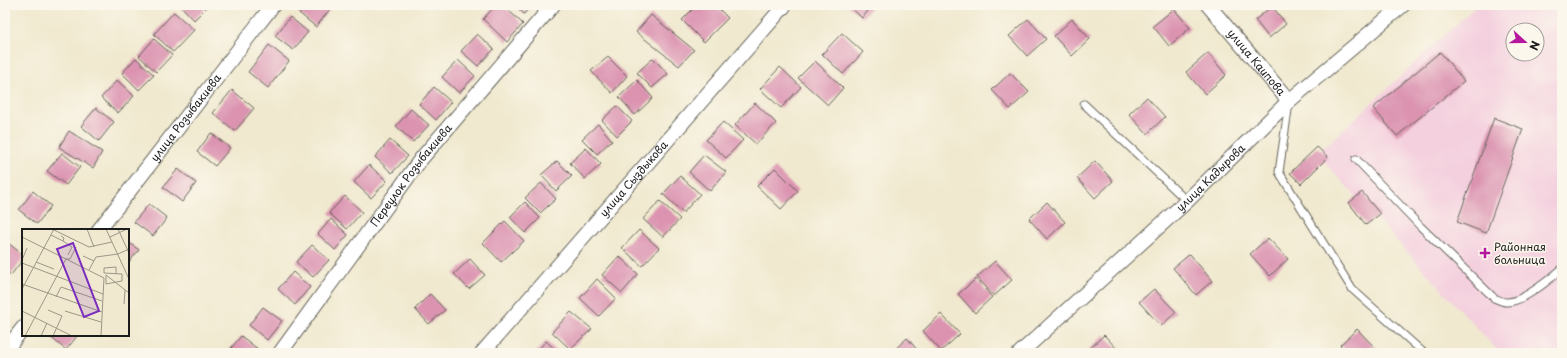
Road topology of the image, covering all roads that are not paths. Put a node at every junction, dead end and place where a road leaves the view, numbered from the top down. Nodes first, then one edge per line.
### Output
1 (273, 5) edge
2 (553, 5) edge
3 (786, 5) edge
4 (1208, 5) edge
5 (1403, 5) edge
6 (1289, 101) junction
7 (1084, 104) dead end
8 (1356, 159) dead end
9 (1187, 201) junction
10 (100, 229) edge
11 (1562, 269) edge
12 (22, 329) edge
13 (5, 351) edge
14 (280, 353) edge
15 (482, 353) edge
16 (1020, 353) edge
17 (1424, 353) edge

1 - 10 street, улица Розыбакиева
2 - 14 street, Переулок Розыбакиева
3 - 15 street, улица Сыздыкова
4 - 6 street, улица Каипова
5 - 6 street, улица Кадырова
6 - 9 street, улица Кадырова
6 - 17 lane
7 - 9 lane
8 - 11 lane
9 - 16 street, улица Кадырова
12 - 13 street

